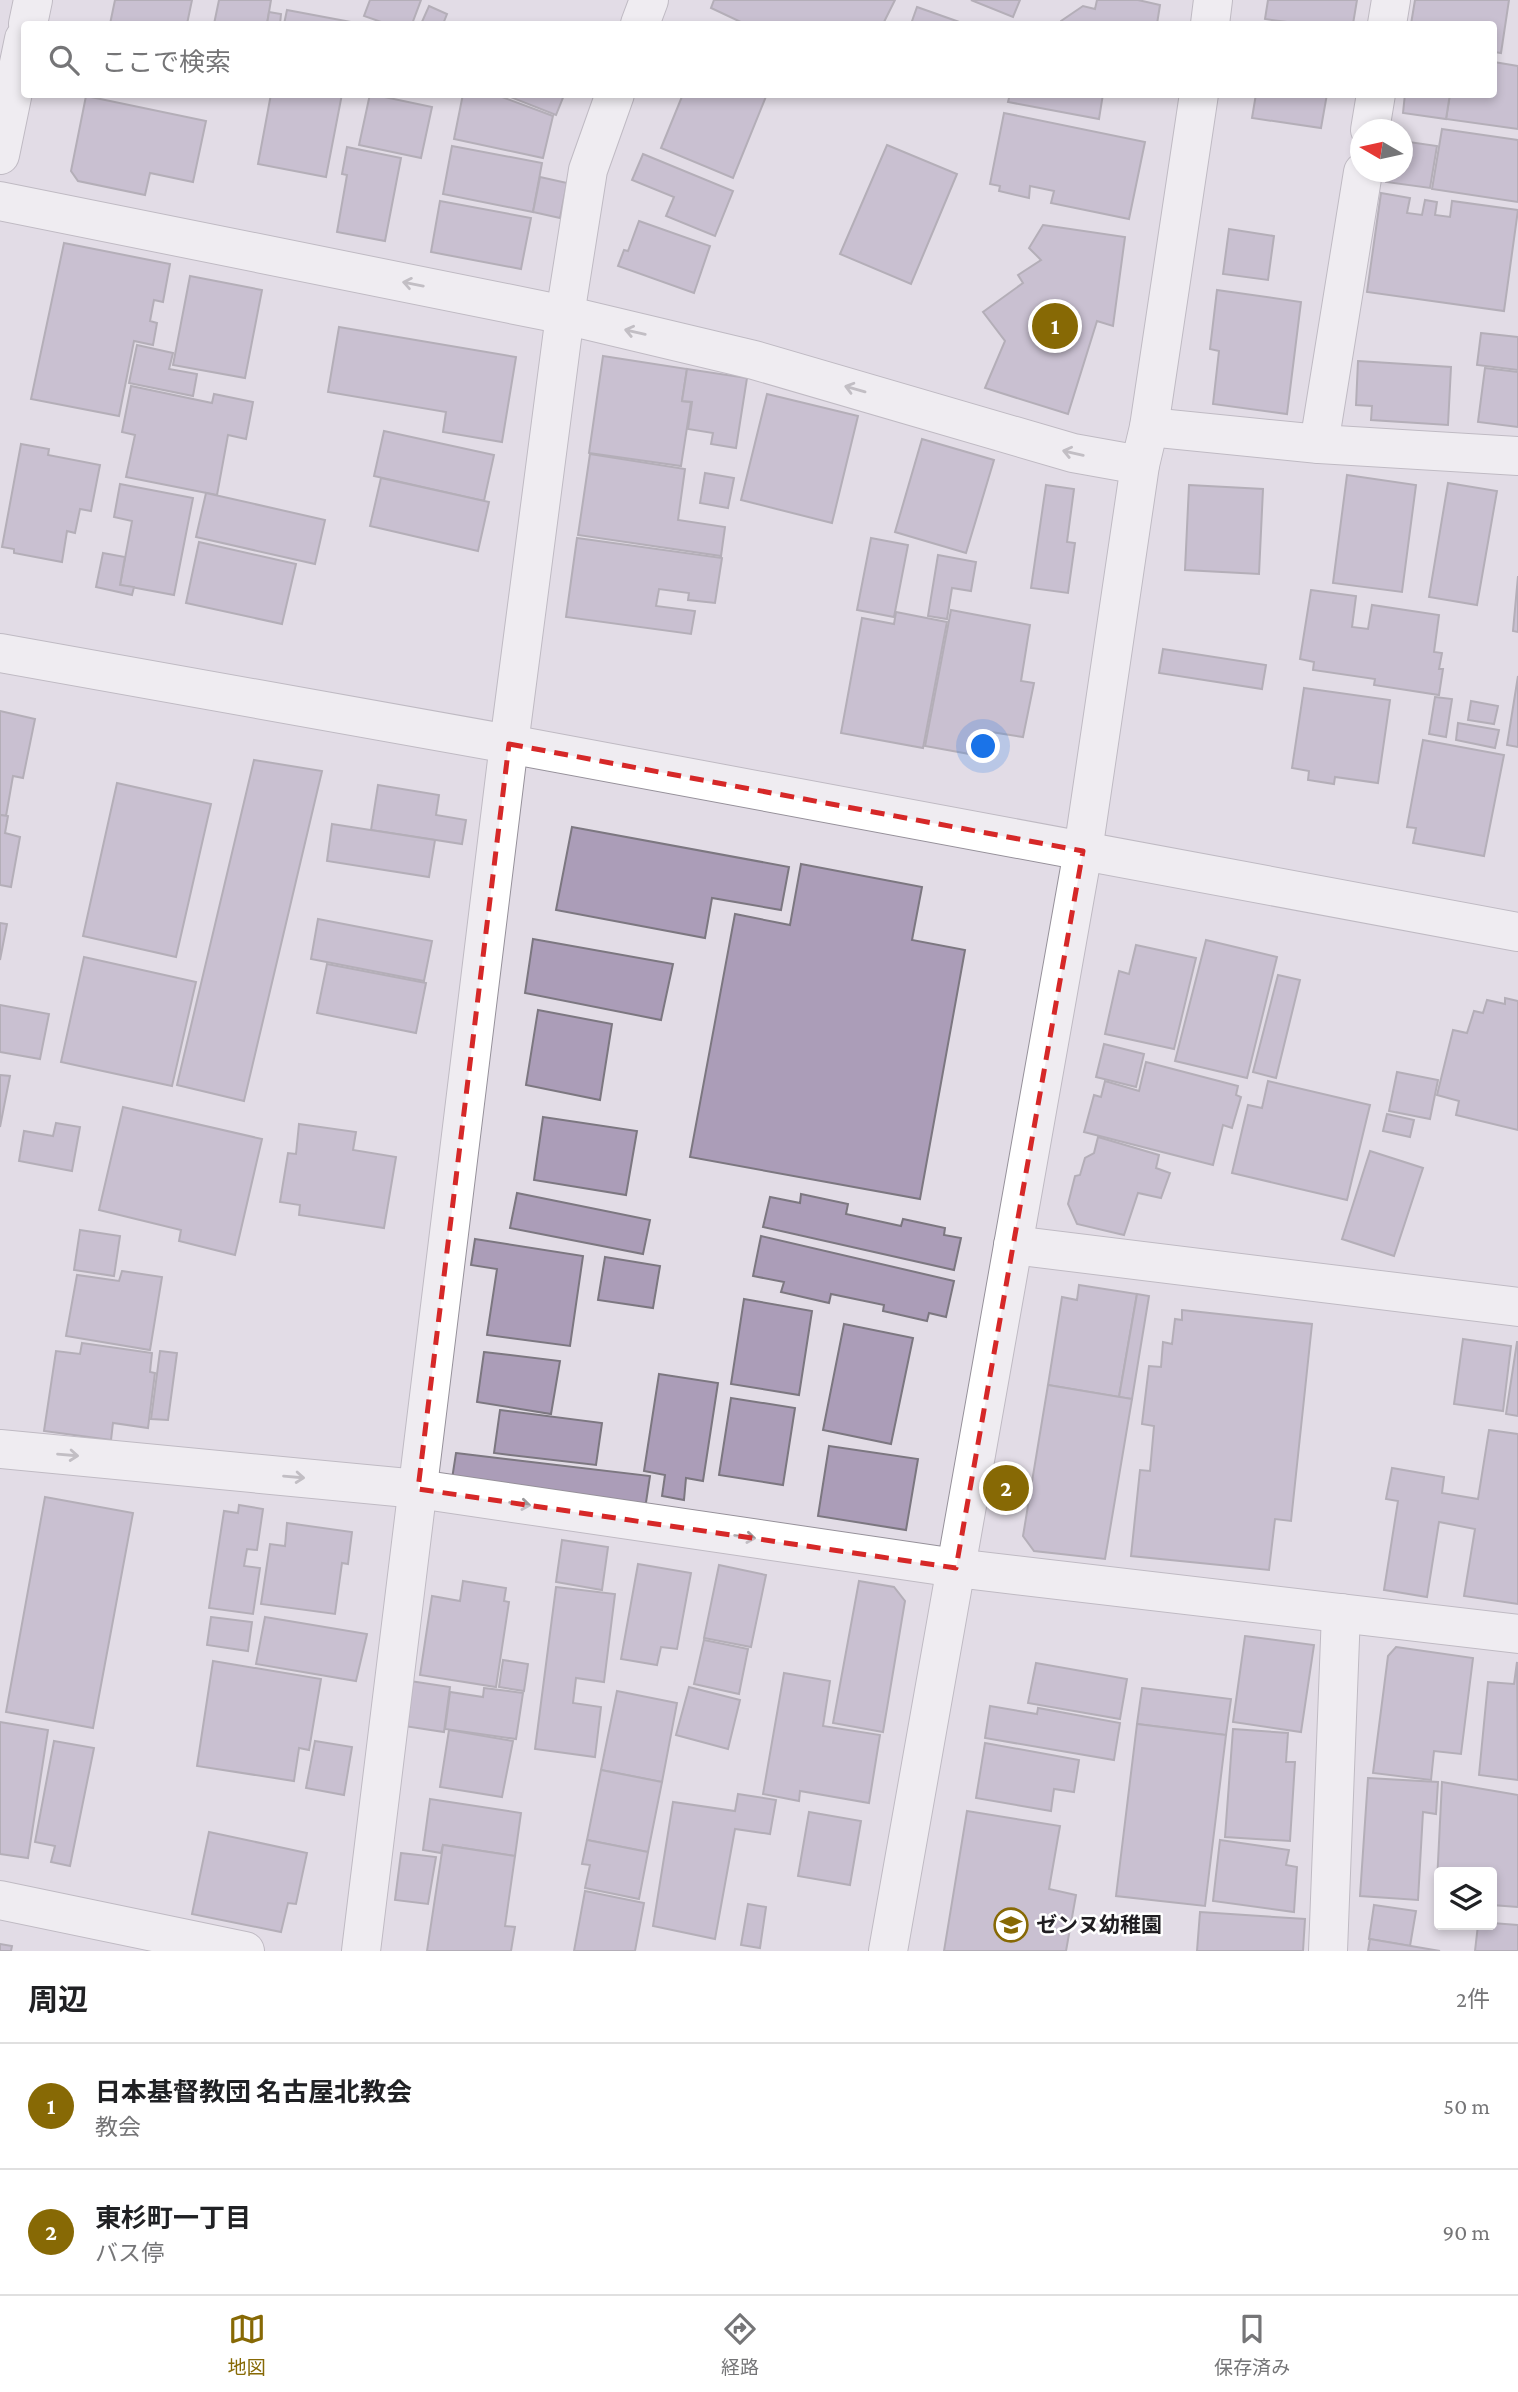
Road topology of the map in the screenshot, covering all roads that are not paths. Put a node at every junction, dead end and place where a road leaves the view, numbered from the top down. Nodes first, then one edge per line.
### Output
1 (33, 0) edge
2 (649, 0) edge
3 (1213, 0) edge
4 (1391, 0) edge
5 (28, 21) edge
6 (641, 21) edge
7 (1210, 21) edge
8 (1388, 21) edge
9 (21, 54) edge
10 (614, 98) edge
11 (1198, 98) edge
12 (1375, 98) edge
13 (1372, 119) edge
14 (0, 155) edge
15 (1361, 182) edge
16 (0, 201) edge
17 (565, 315) junction
18 (1149, 427) junction
19 (1320, 444) junction
20 (1518, 456) edge
21 (1140, 466) junction
22 (0, 653) edge
23 (509, 744) junction
24 (1083, 851) junction
25 (1518, 932) edge
26 (1013, 1245) junction
27 (1518, 1307) edge
28 (0, 1449) edge
29 (418, 1489) junction
30 (956, 1568) junction
31 (1340, 1613) junction
32 (1518, 1634) edge
33 (0, 1900) edge
34 (245, 1951) edge
35 (361, 1951) edge
36 (888, 1951) edge
37 (1328, 1951) edge

1 - 5 street
2 - 6 street
3 - 7 street
4 - 8 street
9 - 14 street
10 - 17 street
11 - 18 street
12 - 13 street
15 - 19 street
17 -> 16 street
21 -> 17 street
17 - 23 street
18 - 19 street
18 - 21 street
19 - 20 street
21 - 24 street
22 - 23 street
23 - 24 street
23 - 29 street
24 - 25 street
24 - 26 street
26 - 27 street
26 - 30 street
28 -> 29 street
29 -> 30 street
29 - 35 street
30 - 31 street
30 - 36 street
31 - 32 street
31 - 37 street
33 - 34 street

